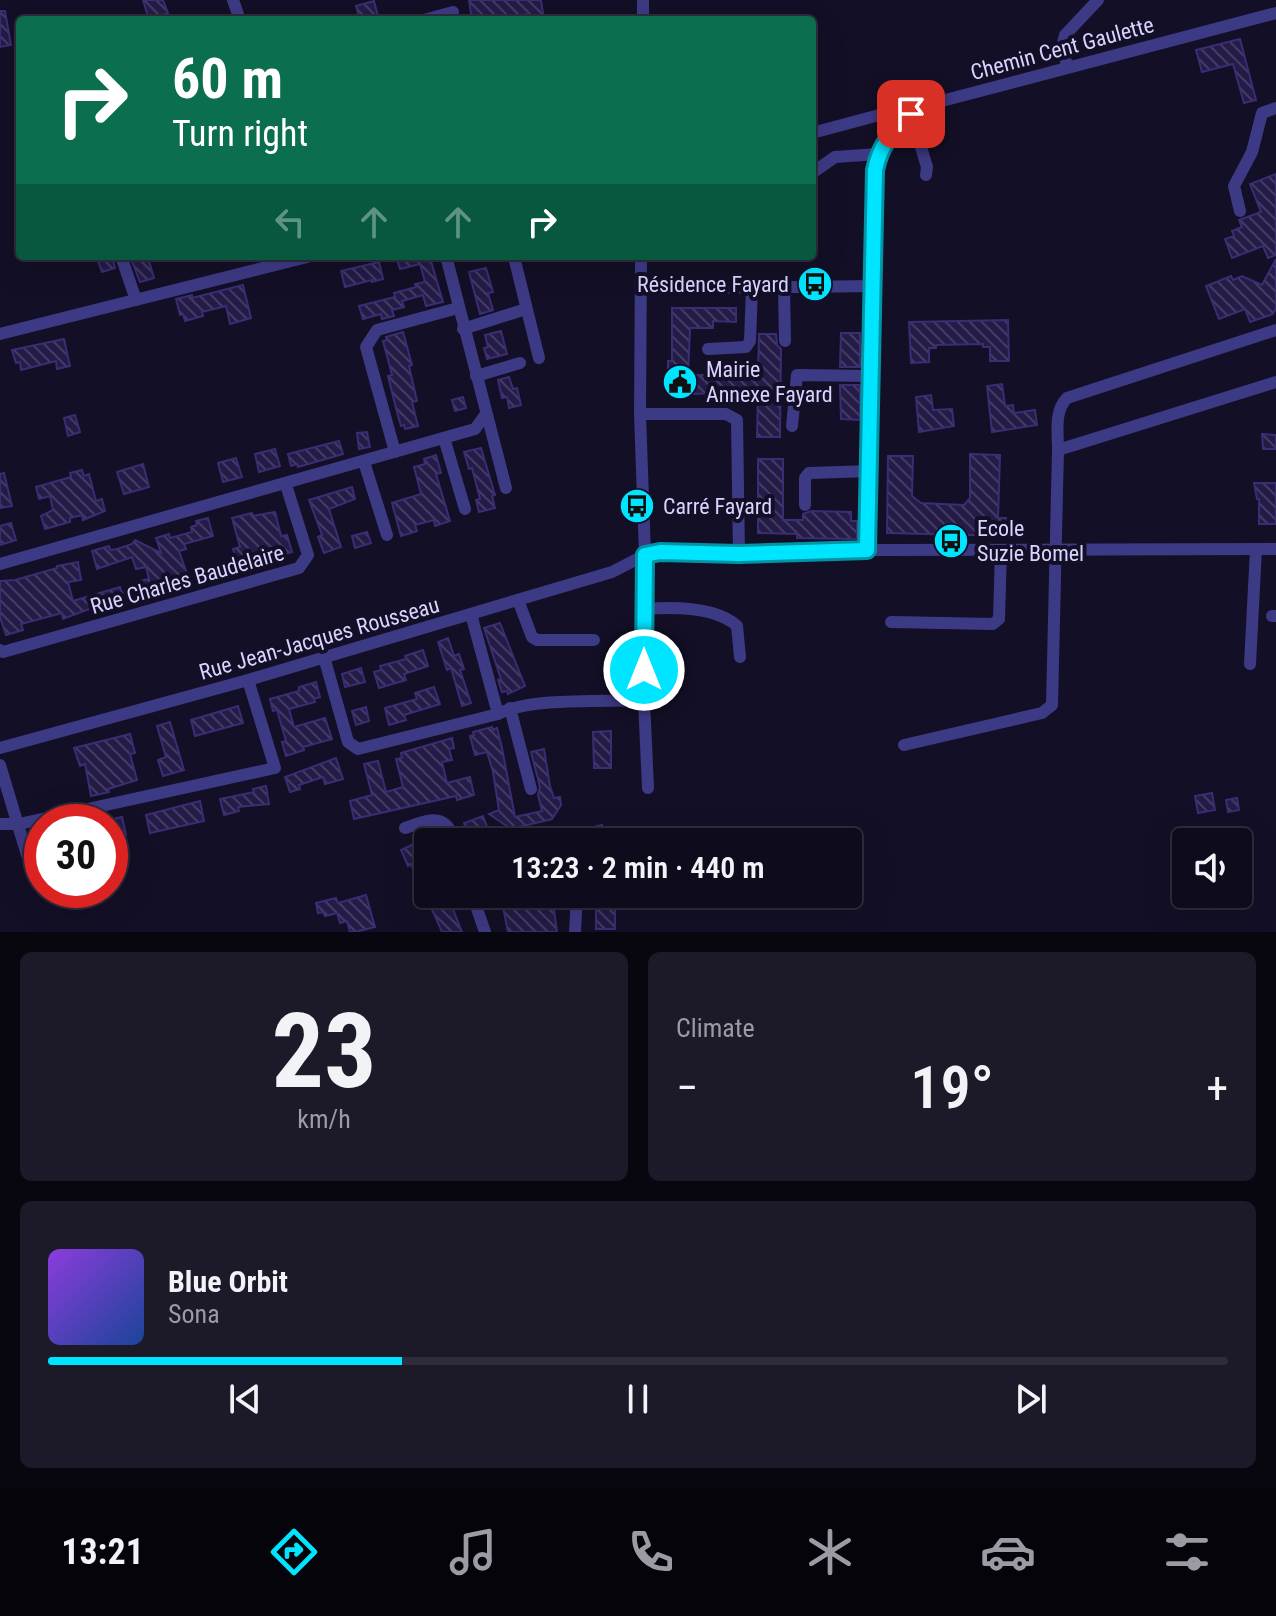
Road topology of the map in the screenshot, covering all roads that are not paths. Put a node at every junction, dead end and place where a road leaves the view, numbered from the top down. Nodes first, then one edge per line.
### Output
1 (1098, 0) edge
2 (1276, 13) edge
3 (1067, 66) junction
4 (1276, 108) edge
5 (911, 114) junction
6 (816, 132) edge
7 (878, 154) junction
8 (816, 170) edge
9 (926, 175) dead end
10 (1240, 211) dead end
11 (122, 260) edge
12 (295, 260) edge
13 (447, 260) edge
14 (641, 260) edge
15 (515, 261) dead end
16 (873, 286) junction
17 (784, 287) junction
18 (752, 288) junction
19 (641, 289) junction
20 (136, 300) junction
21 (458, 308) junction
22 (526, 309) junction
23 (463, 329) junction
24 (1276, 330) edge
25 (0, 334) edge
26 (785, 341) dead end
27 (708, 349) dead end
28 (539, 358) dead end
29 (520, 363) dead end
30 (476, 376) junction
31 (872, 376) junction
32 (1276, 382) edge
33 (486, 414) junction
34 (640, 414) junction
35 (792, 426) dead end
36 (444, 438) junction
37 (1058, 450) junction
38 (395, 452) junction
39 (364, 462) junction
40 (871, 471) junction
41 (286, 485) junction
42 (506, 488) dead end
43 (805, 505) dead end
44 (465, 509) dead end
45 (387, 535) dead end
46 (1256, 549) junction
47 (1276, 549) edge
48 (867, 550) junction
49 (1001, 550) junction
50 (1057, 551) junction
51 (739, 554) junction
52 (645, 555) junction
53 (0, 564) edge
54 (518, 600) junction
55 (645, 609) junction
56 (471, 614) junction
57 (891, 622) dead end
58 (594, 640) dead end
59 (0, 650) edge
60 (324, 657) junction
61 (740, 657) dead end
62 (1250, 664) dead end
63 (248, 680) junction
64 (644, 700) junction
65 (510, 708) junction
66 (498, 714) junction
67 (904, 745) dead end
68 (0, 748) edge
69 (0, 765) edge
70 (648, 788) dead end
71 (531, 789) dead end
72 (0, 824) edge
73 (19, 824) junction
74 (405, 828) dead end
75 (449, 828) edge
76 (24, 843) edge
77 (477, 908) edge
78 (576, 908) edge
79 (485, 932) edge
80 (575, 932) edge

1 - 3 street
2 - 3 street, Chemin Cent Gaulette
3 - 5 street, Chemin Cent Gaulette
4 - 10 street
5 - 6 street, Chemin Cent Gaulette
5 - 7 street
5 - 9 street
7 - 8 street
7 - 16 street
11 - 20 street
12 - 20 street
13 - 21 street
14 - 19 street
15 - 22 street
16 - 17 street
16 - 31 street
17 - 18 street
17 - 26 street
18 - 19 street
18 - 27 street
19 - 34 street
20 - 25 street
21 - 23 street
21 - 38 street
22 - 23 street
22 - 28 street
23 - 30 street
24 - 37 street
29 - 30 street
30 - 33 street
31 - 35 street
31 - 40 street
32 - 37 street
33 - 36 street
33 - 42 street
34 - 51 street
34 - 52 street
36 - 38 street
36 - 44 street
37 - 50 street
38 - 39 street
39 - 41 street
39 - 45 street
40 - 43 street
40 - 48 street
41 - 53 street
41 - 59 street, Rue Charles Baudelaire
46 - 47 street
46 - 50 street
46 - 62 street
48 - 49 street
48 - 51 street
49 - 50 street
49 - 57 street
50 - 67 street
51 - 52 street
52 - 54 street, Rue Jean-Jacques Rousseau
52 - 55 street
54 - 56 street, Rue Jean-Jacques Rousseau
54 - 58 street
55 - 61 street
55 - 64 street
56 - 60 street, Rue Jean-Jacques Rousseau
56 - 66 street
60 - 63 street, Rue Jean-Jacques Rousseau
60 - 66 street
63 - 68 street, Rue Jean-Jacques Rousseau
63 - 73 street
64 - 65 street
64 - 70 street
65 - 66 street
65 - 71 street
69 - 73 street
72 - 73 street
73 - 76 street
74 - 75 street
77 - 79 street
78 - 80 street

